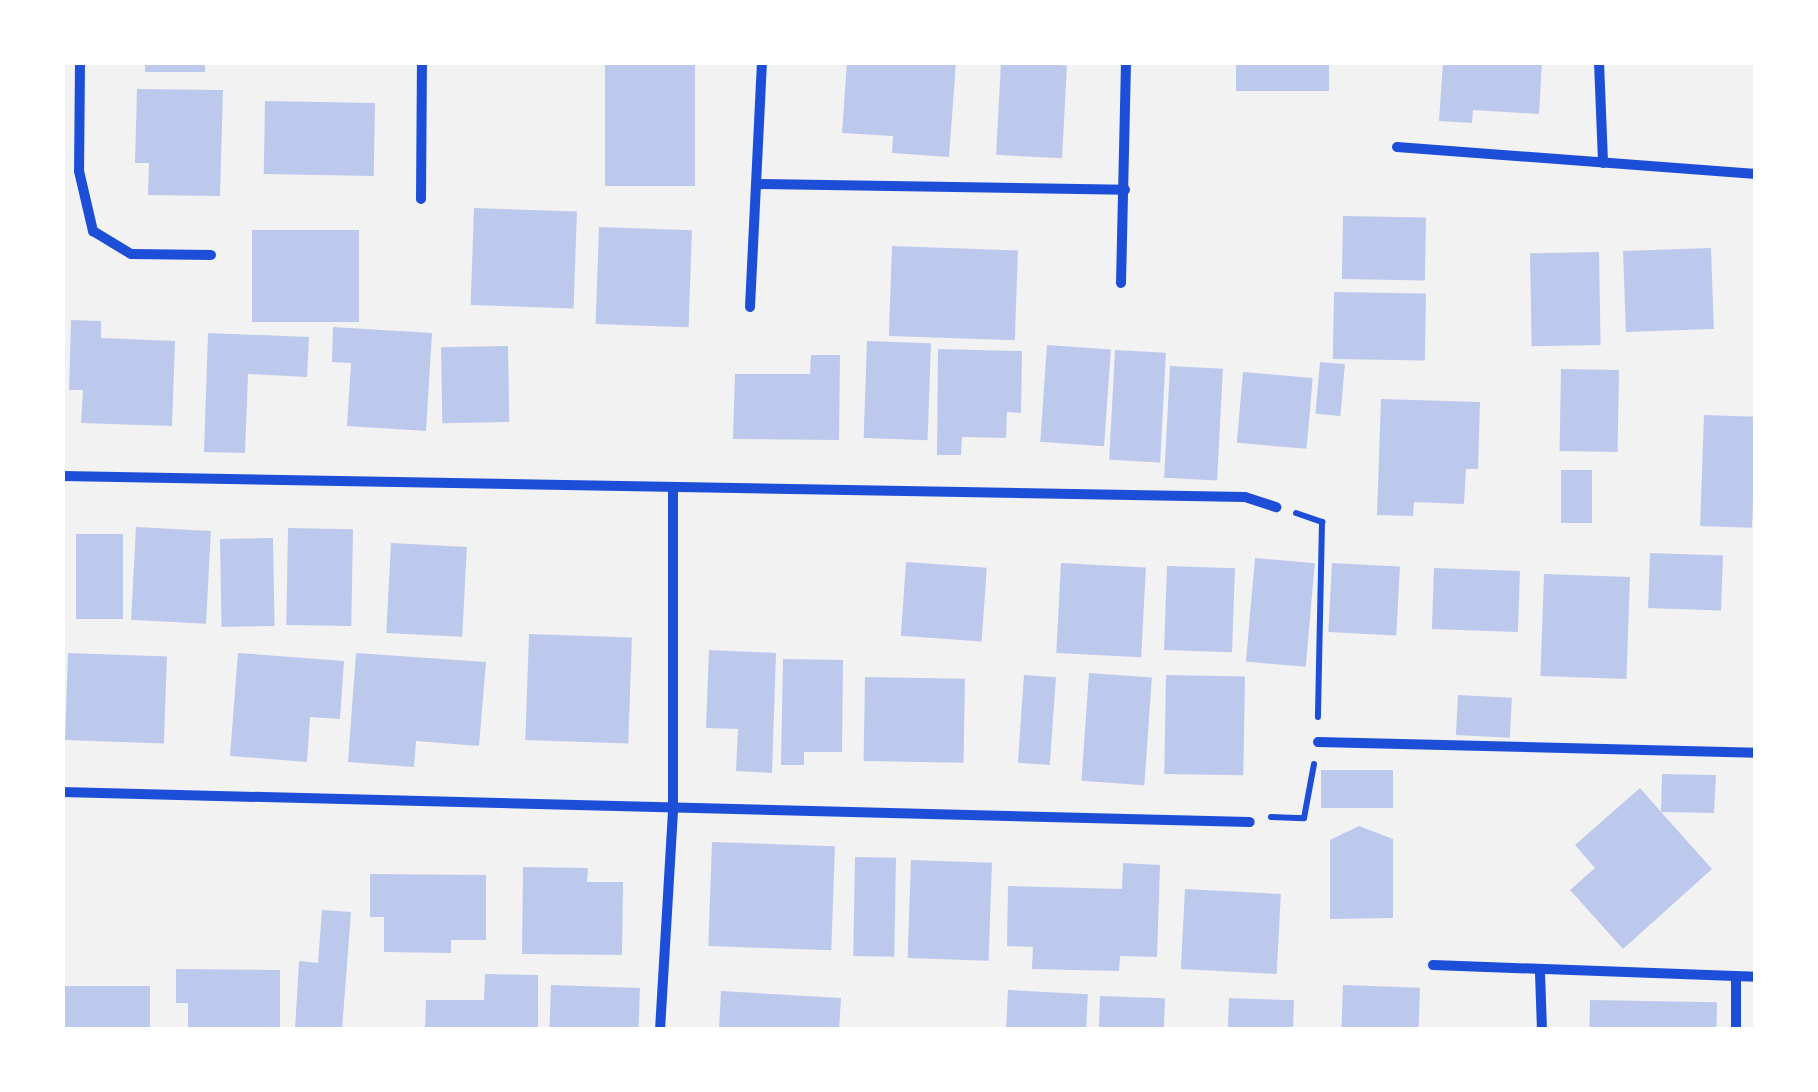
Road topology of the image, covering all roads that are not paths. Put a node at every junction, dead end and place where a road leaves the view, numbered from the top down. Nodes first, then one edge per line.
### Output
1 (80, 62) edge
2 (422, 62) edge
3 (762, 62) edge
4 (1126, 62) edge
5 (1599, 62) edge
6 (1398, 147) dead end
7 (1603, 163) junction
8 (1756, 174) edge
9 (756, 184) junction
10 (1125, 190) junction
11 (420, 199) dead end
12 (210, 255) dead end
13 (1122, 283) dead end
14 (750, 307) dead end
15 (62, 476) edge
16 (674, 490) junction
17 (1276, 507) road end
18 (1318, 742) road end
19 (1756, 753) edge
20 (62, 792) edge
21 (673, 808) junction
22 (1250, 822) road end
23 (1433, 965) dead end
24 (1540, 973) junction
25 (1736, 977) junction
26 (1756, 977) edge
27 (660, 1030) edge
28 (1542, 1030) edge
29 (1736, 1030) edge

1 - 12 street
2 - 11 street
3 - 9 street
4 - 10 street
5 - 7 street
6 - 7 street
7 - 8 street
9 - 10 street
9 - 14 street
10 - 13 street
15 - 16 street
16 - 17 street
16 - 21 street
18 - 19 street
20 - 21 street
21 - 22 street
21 - 27 street
23 - 24 street
24 - 25 street
24 - 28 street
25 - 26 street
25 - 29 street

